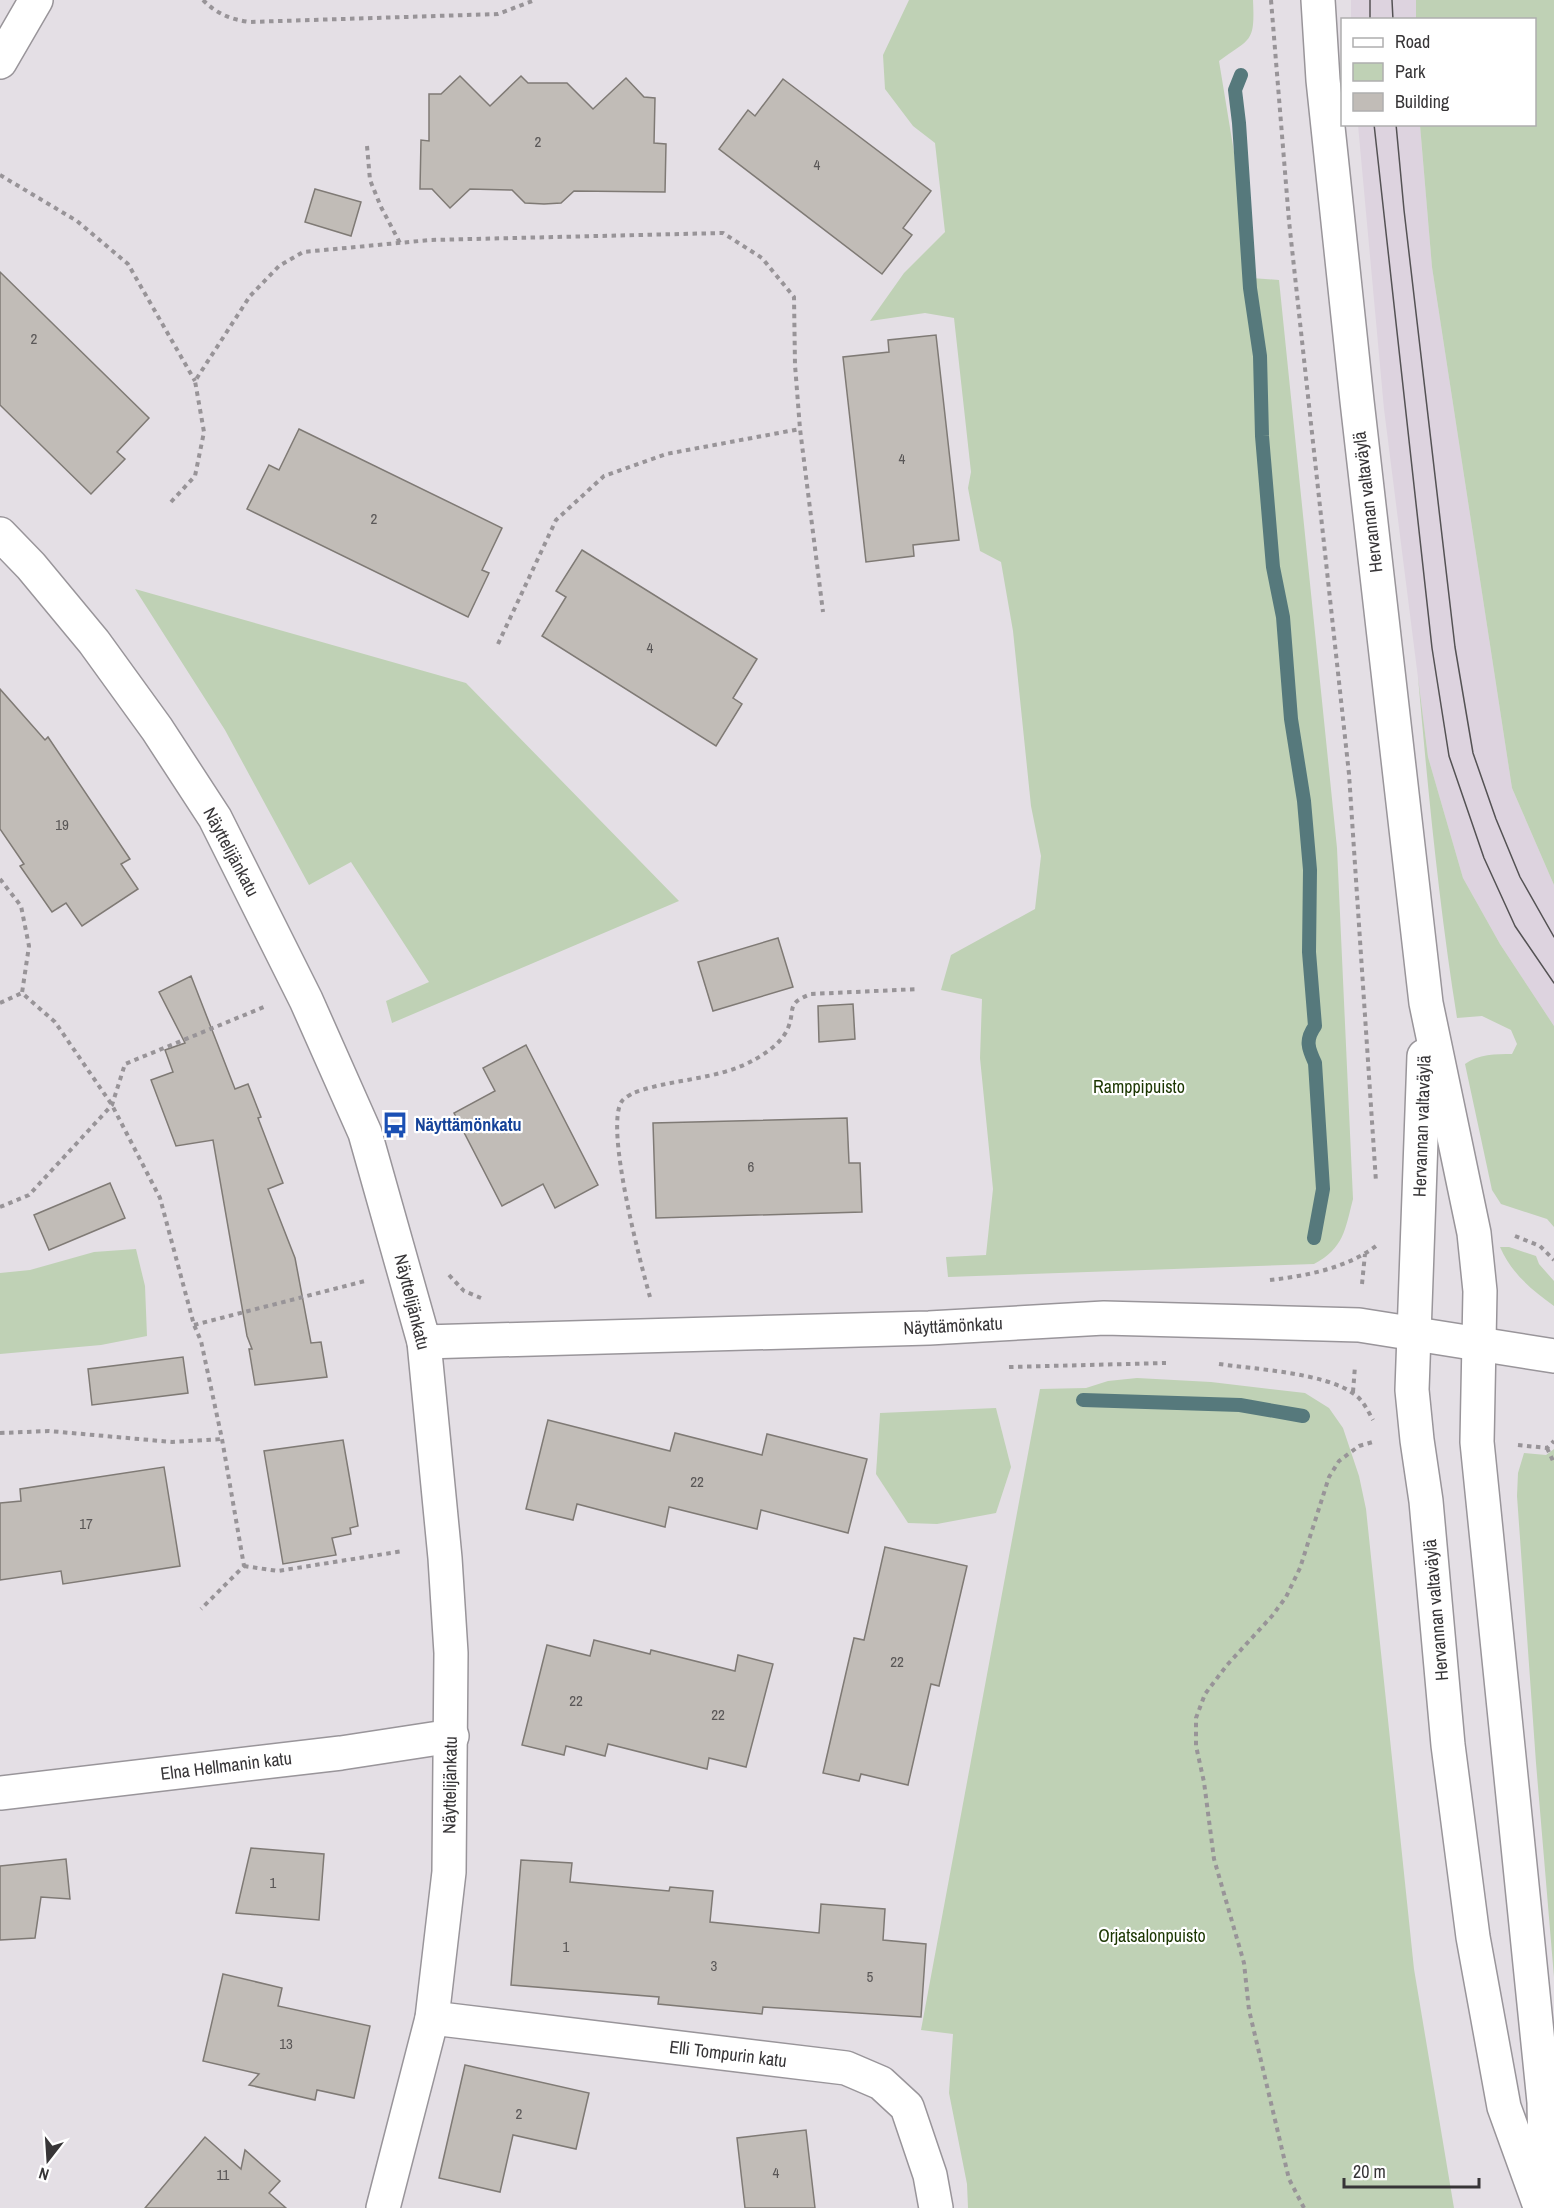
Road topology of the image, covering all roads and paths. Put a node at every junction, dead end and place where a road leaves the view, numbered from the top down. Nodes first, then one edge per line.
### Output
1 (36, 0) edge
2 (203, 0) edge
3 (535, 0) edge
4 (1271, 0) edge
5 (1317, 0) edge
6 (0, 62) edge
7 (367, 146) dead end
8 (0, 175) edge
9 (400, 243) junction
10 (195, 381) junction
11 (800, 429) junction
12 (171, 501) dead end
13 (0, 534) edge
14 (823, 612) dead end
15 (498, 644) dead end
16 (0, 879) edge
17 (919, 989) dead end
18 (22, 993) junction
19 (306, 1000) junction
20 (0, 1003) edge
21 (1426, 1003) junction
22 (112, 1104) junction
23 (1377, 1191) dead end
24 (0, 1207) edge
25 (1519, 1236) dead end
26 (1380, 1239) dead end
27 (1365, 1254) dead end
28 (1554, 1260) edge
29 (368, 1280) dead end
30 (194, 1325) junction
31 (1414, 1334) junction
32 (658, 1336) junction
33 (424, 1342) junction
34 (1480, 1344) junction
35 (1554, 1356) edge
36 (1167, 1363) dead end
37 (1214, 1364) dead end
38 (1001, 1367) dead end
39 (1378, 1429) dead end
40 (0, 1433) edge
41 (222, 1439) junction
42 (1384, 1439) dead end
43 (1554, 1441) edge
44 (1554, 1463) edge
45 (414, 1550) dead end
46 (244, 1566) junction
47 (201, 1609) dead end
48 (452, 1737) junction
49 (0, 1793) edge
50 (432, 2018) junction
51 (383, 2208) edge
52 (936, 2208) edge
53 (1304, 2208) edge
54 (1540, 2208) edge
55 (1546, 2208) edge

1 - 6 street
2 - 3 path
4 - 23 path
5 - 21 street, Hervannan valtaväylä
7 - 9 path
8 - 10 path
9 - 10 path
9 - 11 path
10 - 12 path
11 - 14 path
11 - 15 path
13 - 19 street, Näyttelijänkatu
16 - 18 path
17 - 32 path
18 - 20 path
18 - 22 path
19 - 22 path
19 - 33 street, Näyttelijänkatu
21 - 31 street, Hervannan valtaväylä
21 - 34 street, Hervannan valtaväylä
22 - 24 path
22 - 30 path
25 - 28 path
26 - 27 path
29 - 30 path
30 - 41 path
31 - 32 street, Näyttämönkatu
31 - 34 street, Näyttämönkatu
31 - 54 street, Hervannan valtaväylä
32 - 33 street, Näyttämönkatu
33 - 48 street, Näyttelijänkatu
34 - 35 street, Näyttämönkatu
34 - 55 street, Hervannan valtaväylä
36 - 38 path
37 - 39 path
40 - 41 path
41 - 46 path
42 - 53 path
43 - 44 path
45 - 46 path
46 - 47 path
48 - 49 street, Elna Hellmanin katu
48 - 50 street, Näyttelijänkatu
50 - 51 street, Näyttelijänkatu
50 - 52 street, Elli Tompurin katu

